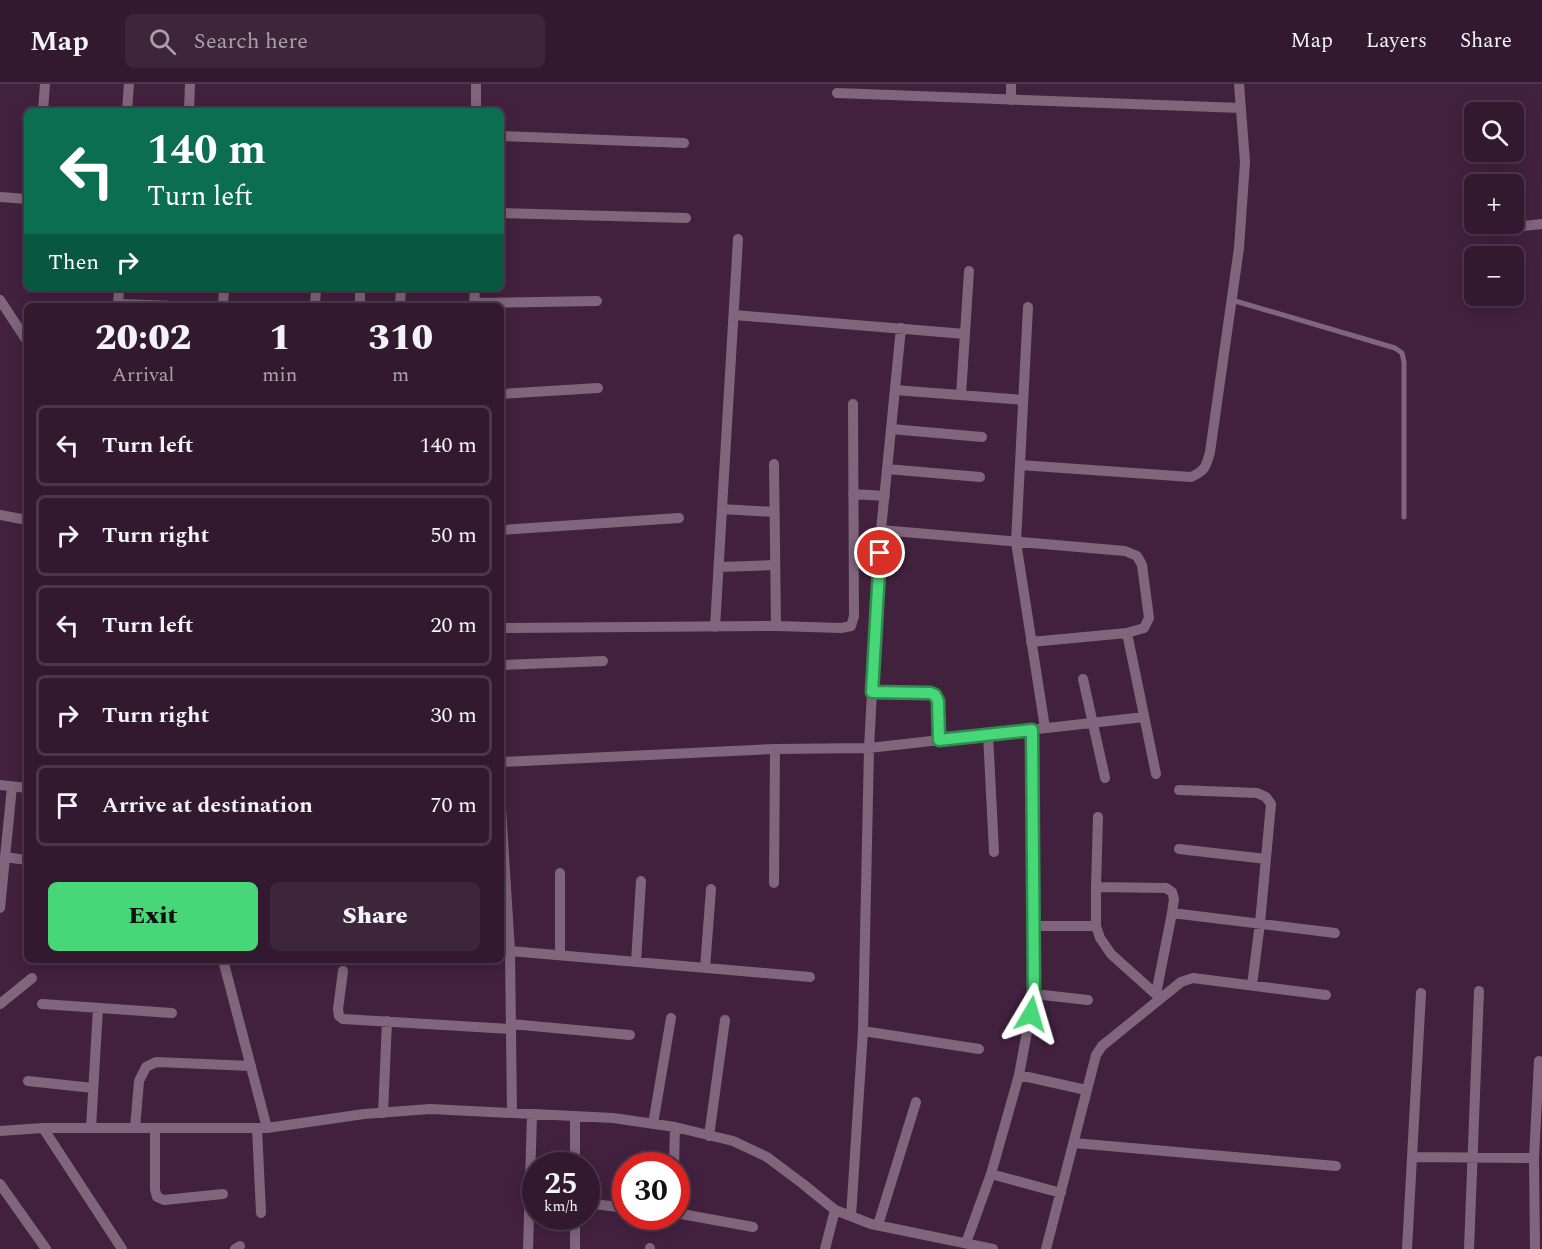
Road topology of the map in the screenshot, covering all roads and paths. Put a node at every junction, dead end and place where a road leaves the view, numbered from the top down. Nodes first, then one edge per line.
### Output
1 (45, 84) edge
2 (129, 84) edge
3 (190, 84) edge
4 (476, 84) edge
5 (1011, 84) edge
6 (1239, 84) edge
7 (837, 93) dead end
8 (1011, 100) junction
9 (43, 108) edge
10 (127, 108) edge
11 (189, 108) edge
12 (476, 108) edge
13 (1241, 108) junction
14 (504, 136) edge
15 (684, 143) dead end
16 (0, 197) edge
17 (24, 199) edge
18 (504, 213) edge
19 (686, 218) dead end
20 (1542, 224) edge
21 (1524, 226) edge
22 (738, 238) dead end
23 (969, 271) dead end
24 (0, 300) edge
25 (1232, 300) junction
26 (597, 301) dead end
27 (504, 303) edge
28 (1028, 307) dead end
29 (734, 315) junction
30 (901, 328) junction
31 (964, 334) junction
32 (24, 336) edge
33 (598, 388) dead end
34 (895, 390) junction
35 (504, 394) edge
36 (960, 395) junction
37 (1023, 400) junction
38 (853, 404) dead end
39 (891, 429) junction
40 (982, 436) dead end
41 (774, 464) dead end
42 (1020, 465) junction
43 (887, 469) junction
44 (980, 477) dead end
45 (853, 494) junction
46 (885, 496) junction
47 (722, 509) junction
48 (774, 512) junction
49 (0, 516) edge
50 (1404, 517) dead end
51 (678, 518) dead end
52 (24, 520) edge
53 (504, 530) edge
54 (881, 530) junction
55 (1016, 542) junction
56 (775, 565) junction
57 (719, 567) junction
58 (776, 626) junction
59 (715, 627) junction
60 (504, 628) edge
61 (1127, 633) junction
62 (1031, 642) junction
63 (603, 661) dead end
64 (504, 665) edge
65 (1083, 679) dead end
66 (872, 692) junction
67 (1144, 717) junction
68 (1092, 723) junction
69 (1045, 728) junction
70 (1032, 730) junction
71 (988, 734) junction
72 (939, 740) junction
73 (869, 748) junction
74 (775, 749) junction
75 (504, 762) edge
76 (1156, 774) dead end
77 (1105, 778) dead end
78 (6, 786) edge
79 (24, 788) edge
80 (1179, 790) dead end
81 (1098, 817) dead end
82 (1179, 849) dead end
83 (994, 852) dead end
84 (5, 857) junction
85 (24, 860) edge
86 (1266, 860) junction
87 (560, 873) dead end
88 (641, 880) dead end
89 (504, 882) edge
90 (774, 883) dead end
91 (1096, 887) junction
92 (711, 890) dead end
93 (0, 909) edge
94 (1172, 913) junction
95 (1260, 924) junction
96 (1035, 926) junction
97 (1096, 926) junction
98 (1335, 933) dead end
99 (510, 951) junction
100 (560, 956) junction
101 (636, 962) junction
102 (224, 963) edge
103 (705, 968) junction
104 (343, 971) dead end
105 (810, 977) dead end
106 (32, 978) dead end
107 (1252, 985) junction
108 (1479, 991) dead end
109 (1421, 993) dead end
110 (1034, 994) junction
111 (1326, 995) dead end
112 (1158, 996) junction
113 (1088, 1000) dead end
114 (0, 1004) edge
115 (42, 1004) dead end
116 (98, 1008) junction
117 (172, 1014) dead end
118 (670, 1018) dead end
119 (725, 1020) dead end
120 (387, 1022) junction
121 (511, 1026) junction
122 (863, 1032) junction
123 (630, 1035) dead end
124 (978, 1049) dead end
125 (1539, 1061) dead end
126 (251, 1066) junction
127 (1019, 1075) junction
128 (28, 1081) dead end
129 (93, 1088) junction
130 (1086, 1090) junction
131 (916, 1102) dead end
132 (383, 1113) junction
133 (512, 1113) junction
134 (532, 1114) junction
135 (575, 1116) junction
136 (653, 1124) junction
137 (675, 1127) junction
138 (43, 1128) junction
139 (91, 1128) junction
140 (135, 1128) junction
141 (155, 1128) junction
142 (262, 1128) junction
143 (0, 1131) edge
144 (709, 1136) junction
145 (1074, 1143) junction
146 (575, 1152) edge
147 (674, 1152) edge
148 (1412, 1157) junction
149 (1472, 1157) junction
150 (1534, 1158) junction
151 (1336, 1167) dead end
152 (991, 1174) junction
153 (0, 1184) edge
154 (1060, 1193) junction
155 (223, 1194) dead end
156 (835, 1210) junction
157 (261, 1213) dead end
158 (690, 1216) edge
159 (851, 1216) junction
160 (878, 1225) junction
161 (753, 1227) dead end
162 (575, 1230) edge
163 (966, 1244) junction
164 (46, 1249) edge
165 (122, 1249) edge
166 (528, 1249) edge
167 (576, 1249) edge
168 (825, 1249) edge
169 (993, 1249) edge
170 (1046, 1249) edge
171 (1407, 1249) edge
172 (1469, 1249) edge
173 (1535, 1249) edge

1 - 9 street
2 - 10 street
3 - 11 street
4 - 12 street
5 - 8 street
6 - 13 street
7 - 8 street
8 - 13 street
13 - 25 street
14 - 15 street
16 - 17 street
18 - 19 street
20 - 21 street
22 - 29 street
23 - 31 street
24 - 32 street
25 - 42 street
25 - 50 lane
26 - 27 street
28 - 37 street
29 - 30 street
29 - 47 street
30 - 31 street
30 - 34 street
31 - 36 street
33 - 35 street
34 - 36 street
34 - 39 street
36 - 37 street
37 - 42 street
38 - 45 street
39 - 40 street
39 - 43 street
41 - 48 street
42 - 55 street
43 - 44 street
43 - 46 street
45 - 46 street
45 - 58 street
46 - 54 street
47 - 48 street
47 - 57 street
48 - 56 street
49 - 52 street
51 - 53 street
54 - 55 street
54 - 66 street
55 - 61 street
55 - 62 street
56 - 57 street
56 - 58 street
57 - 59 street
58 - 59 street
59 - 60 street
61 - 62 street
61 - 67 street
62 - 69 street
63 - 64 street
65 - 68 street
66 - 72 street
66 - 73 street
67 - 68 street
67 - 76 street
68 - 69 street
68 - 77 street
69 - 70 street
70 - 71 street
70 - 96 street
71 - 72 street
71 - 83 street
72 - 73 street
73 - 74 street
73 - 122 street
74 - 75 street
74 - 90 street
78 - 79 street
78 - 84 street
80 - 86 street
81 - 91 street
82 - 86 street
84 - 85 street
84 - 93 street
86 - 95 street
87 - 100 street
88 - 101 street
89 - 99 street
91 - 94 street
91 - 97 street
92 - 103 street
94 - 95 street
94 - 112 street
95 - 98 street
95 - 107 street
96 - 97 street
96 - 110 street
97 - 112 street
99 - 100 street
99 - 121 street
100 - 101 street
101 - 103 street
102 - 126 street
103 - 105 street
104 - 120 street
106 - 114 street
107 - 111 street
107 - 112 street
108 - 149 street
109 - 148 street
110 - 113 street
110 - 127 street
112 - 130 street
115 - 116 street
116 - 117 street
116 - 129 street
118 - 136 street
119 - 144 street
120 - 121 street
120 - 132 street
121 - 123 street
121 - 133 street
122 - 124 street
122 - 159 street
125 - 150 street
126 - 140 street
126 - 142 street
127 - 130 street
127 - 152 street
128 - 129 street
129 - 139 street
130 - 145 street
131 - 160 street
132 - 133 street
132 - 142 street
133 - 134 street
134 - 135 street
134 - 166 street
135 - 136 street
135 - 146 street
136 - 137 street
137 - 144 street
137 - 147 street
138 - 139 street
138 - 143 street
138 - 165 street
139 - 140 street
140 - 141 street
141 - 142 street
141 - 155 street
142 - 157 street
144 - 156 street
145 - 151 street
145 - 154 street
148 - 149 street
148 - 171 street
149 - 150 street
149 - 172 street
150 - 173 street
152 - 154 street
152 - 163 street
153 - 164 street
154 - 170 street
156 - 159 street
156 - 168 street
158 - 161 street
159 - 160 street
160 - 163 street
162 - 167 street
163 - 169 street

